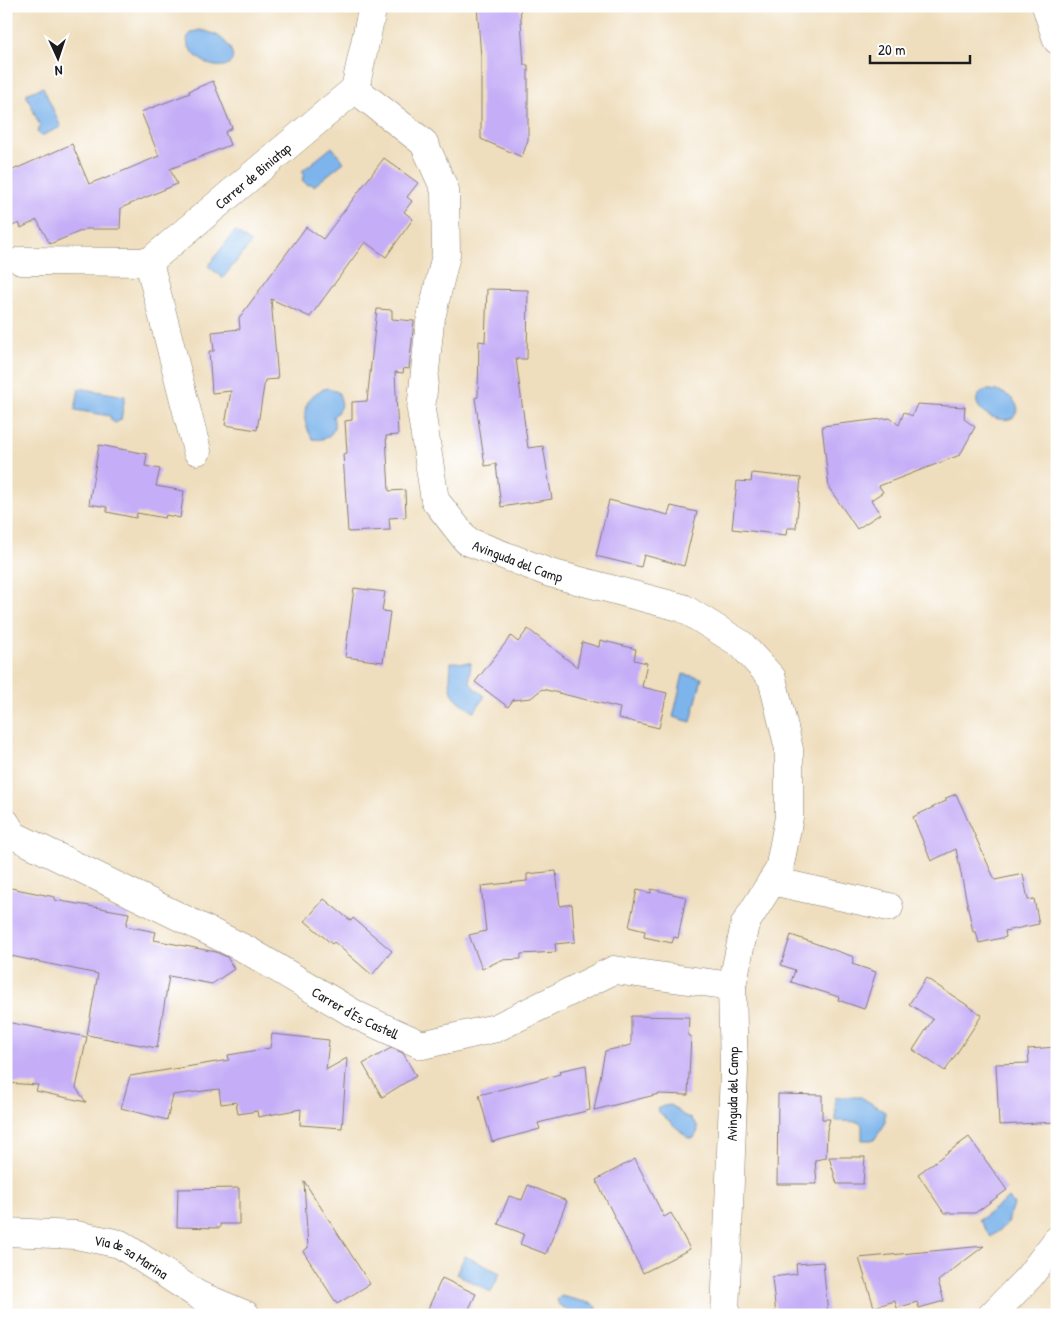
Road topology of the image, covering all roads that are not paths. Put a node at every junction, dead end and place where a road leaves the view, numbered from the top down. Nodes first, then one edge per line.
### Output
1 (373, 6) edge
2 (1046, 6) edge
3 (1057, 40) edge
4 (355, 89) junction
5 (21, 261) dead end
6 (149, 262) junction
7 (197, 451) dead end
8 (6, 823) edge
9 (772, 881) junction
10 (888, 907) dead end
11 (732, 986) junction
12 (6, 1232) edge
13 (1057, 1240) edge
14 (246, 1315) edge
15 (725, 1315) edge
16 (992, 1315) edge

1 - 4 street
2 - 3 street
4 - 6 street, Carrer de Biniatap
4 - 9 street, Avinguda del Camp
5 - 6 street
6 - 7 street
8 - 11 street, Carrer d'Es Castell
9 - 10 street
9 - 11 street, Avinguda del Camp
11 - 15 street, Avinguda del Camp
12 - 14 street, Via de sa Marina
13 - 16 street

